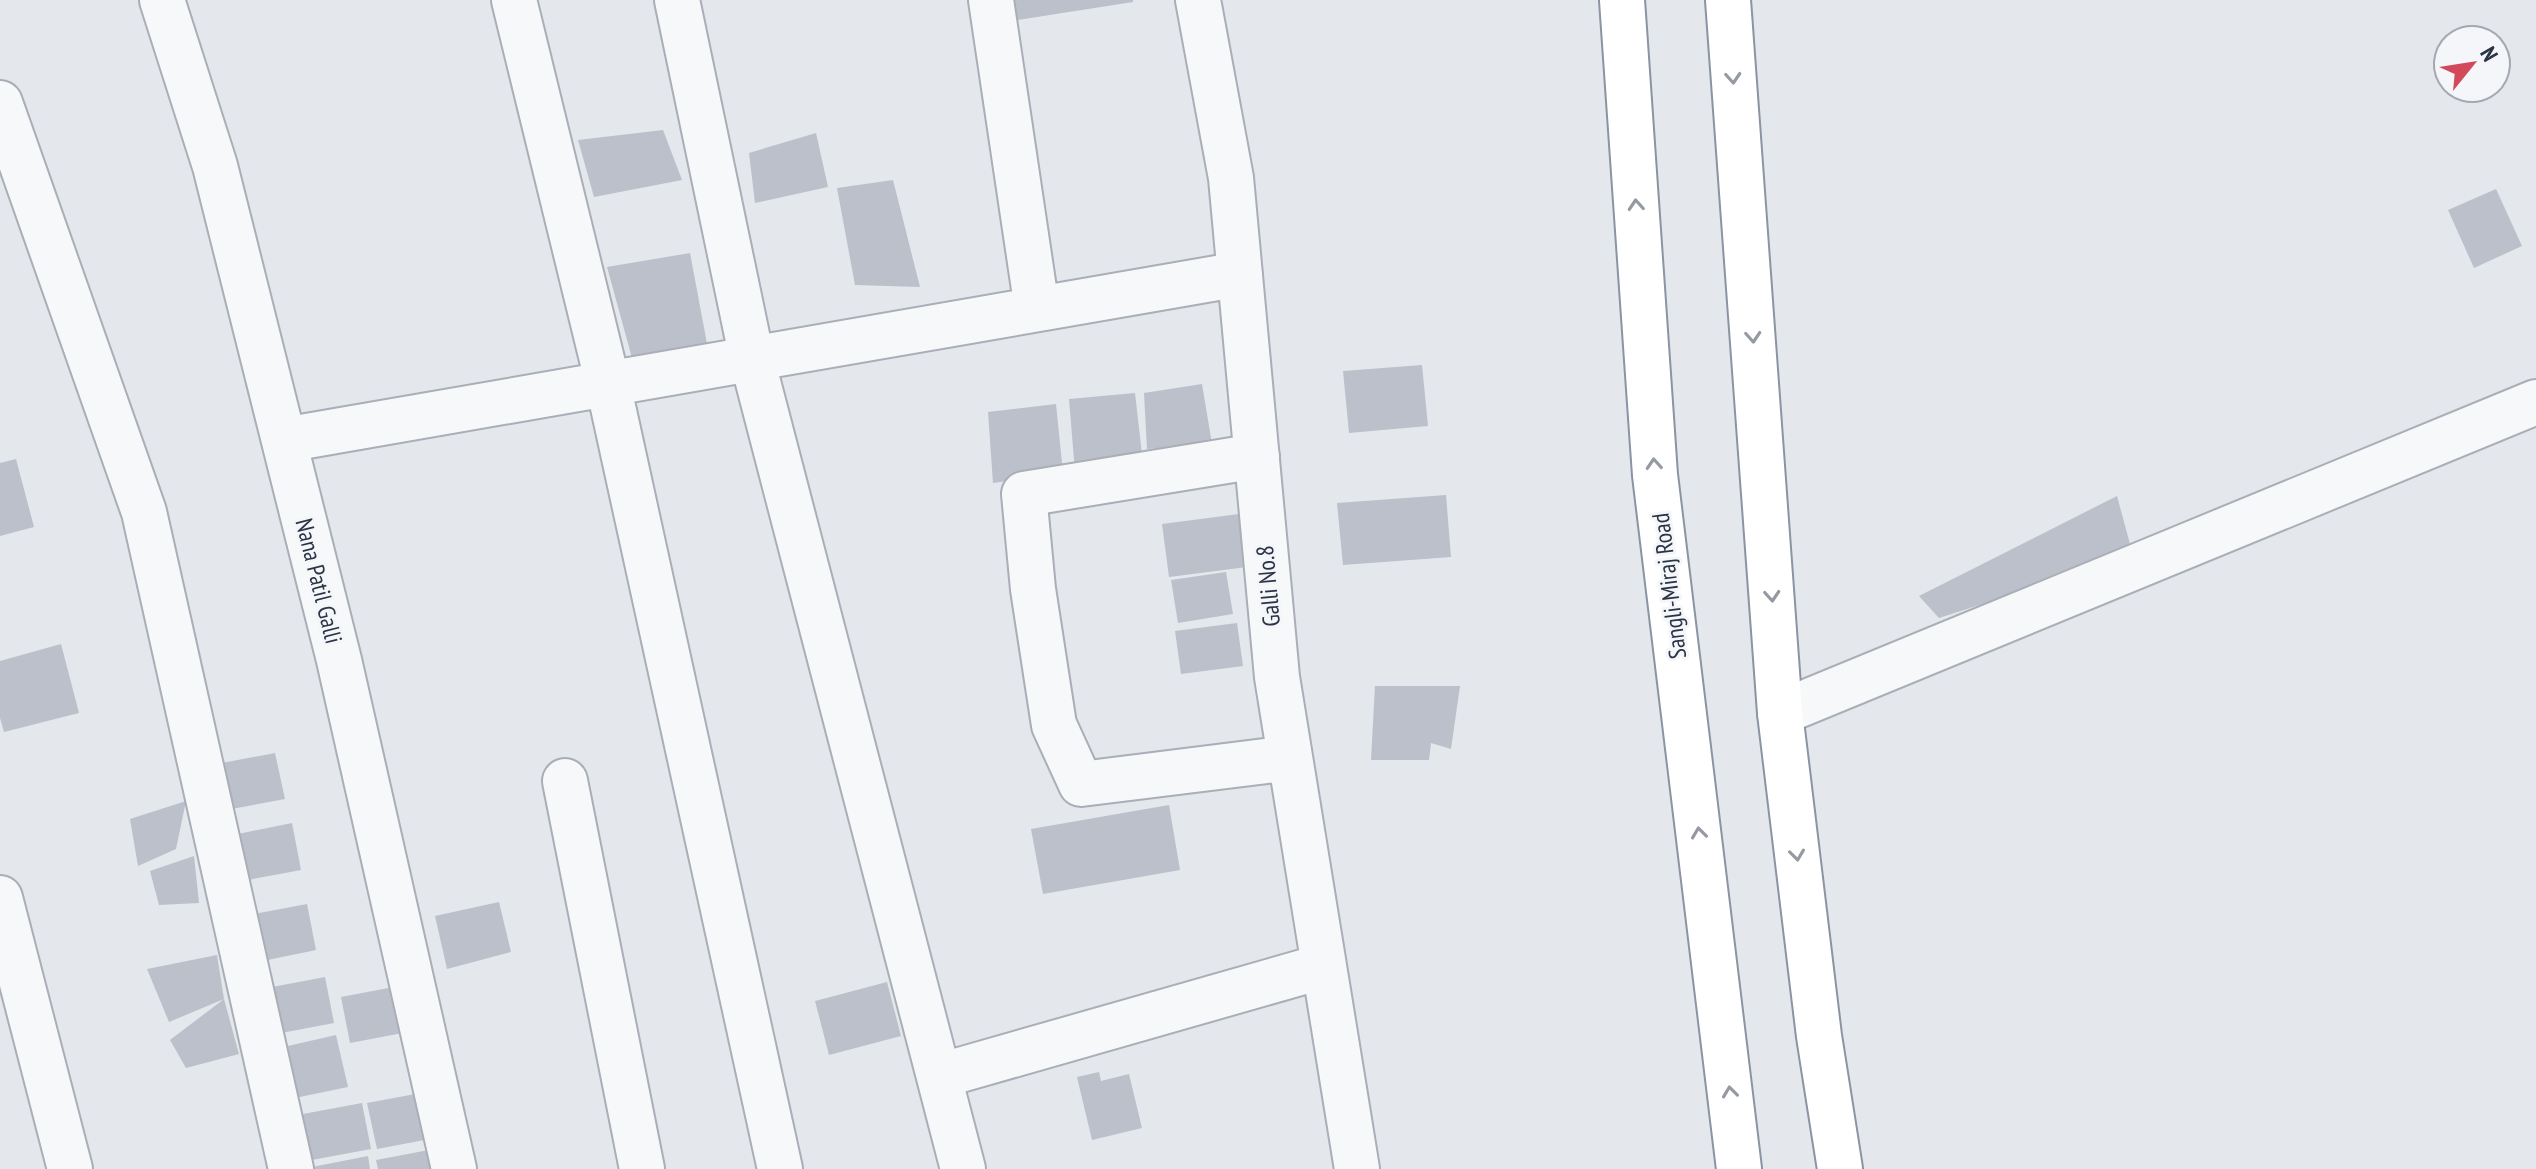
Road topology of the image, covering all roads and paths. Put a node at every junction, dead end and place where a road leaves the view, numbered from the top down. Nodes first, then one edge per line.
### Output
1 (162, 0) edge
2 (514, 0) edge
3 (677, 0) edge
4 (991, 0) edge
5 (1198, 0) edge
6 (1622, 0) edge
7 (1728, 0) edge
8 (0, 103) edge
9 (1240, 274) junction
10 (1037, 309) junction
11 (752, 359) junction
12 (608, 384) junction
13 (2536, 402) edge
14 (284, 440) junction
15 (1257, 456) junction
16 (1780, 713) junction
17 (1290, 758) junction
18 (565, 781) dead end
19 (0, 898) edge
20 (1324, 966) junction
21 (939, 1076) junction
22 (70, 1169) edge
23 (291, 1169) edge
24 (454, 1169) edge
25 (642, 1169) edge
26 (780, 1169) edge
27 (963, 1169) edge
28 (1357, 1169) edge
29 (1739, 1169) edge
30 (1840, 1169) edge

1 - 14 street, Nana Patil Galli
2 - 12 street
3 - 11 street
4 - 10 street
5 - 9 street, Galli No.8
29 -> 6 highway, Sangli-Miraj Road
7 -> 16 highway
8 - 23 street
9 - 10 street
9 - 15 street, Galli No.8
10 - 11 street
11 - 12 street
11 - 21 street
12 - 14 street
12 - 26 street
13 - 16 street
14 - 24 street, Nana Patil Galli
15 - 17 street, Galli No.8
15 - 17 street
16 -> 30 highway
17 - 20 street, Galli No.8
18 - 25 street
19 - 22 street
20 - 21 street
20 - 28 street, Galli No.8
21 - 27 street

